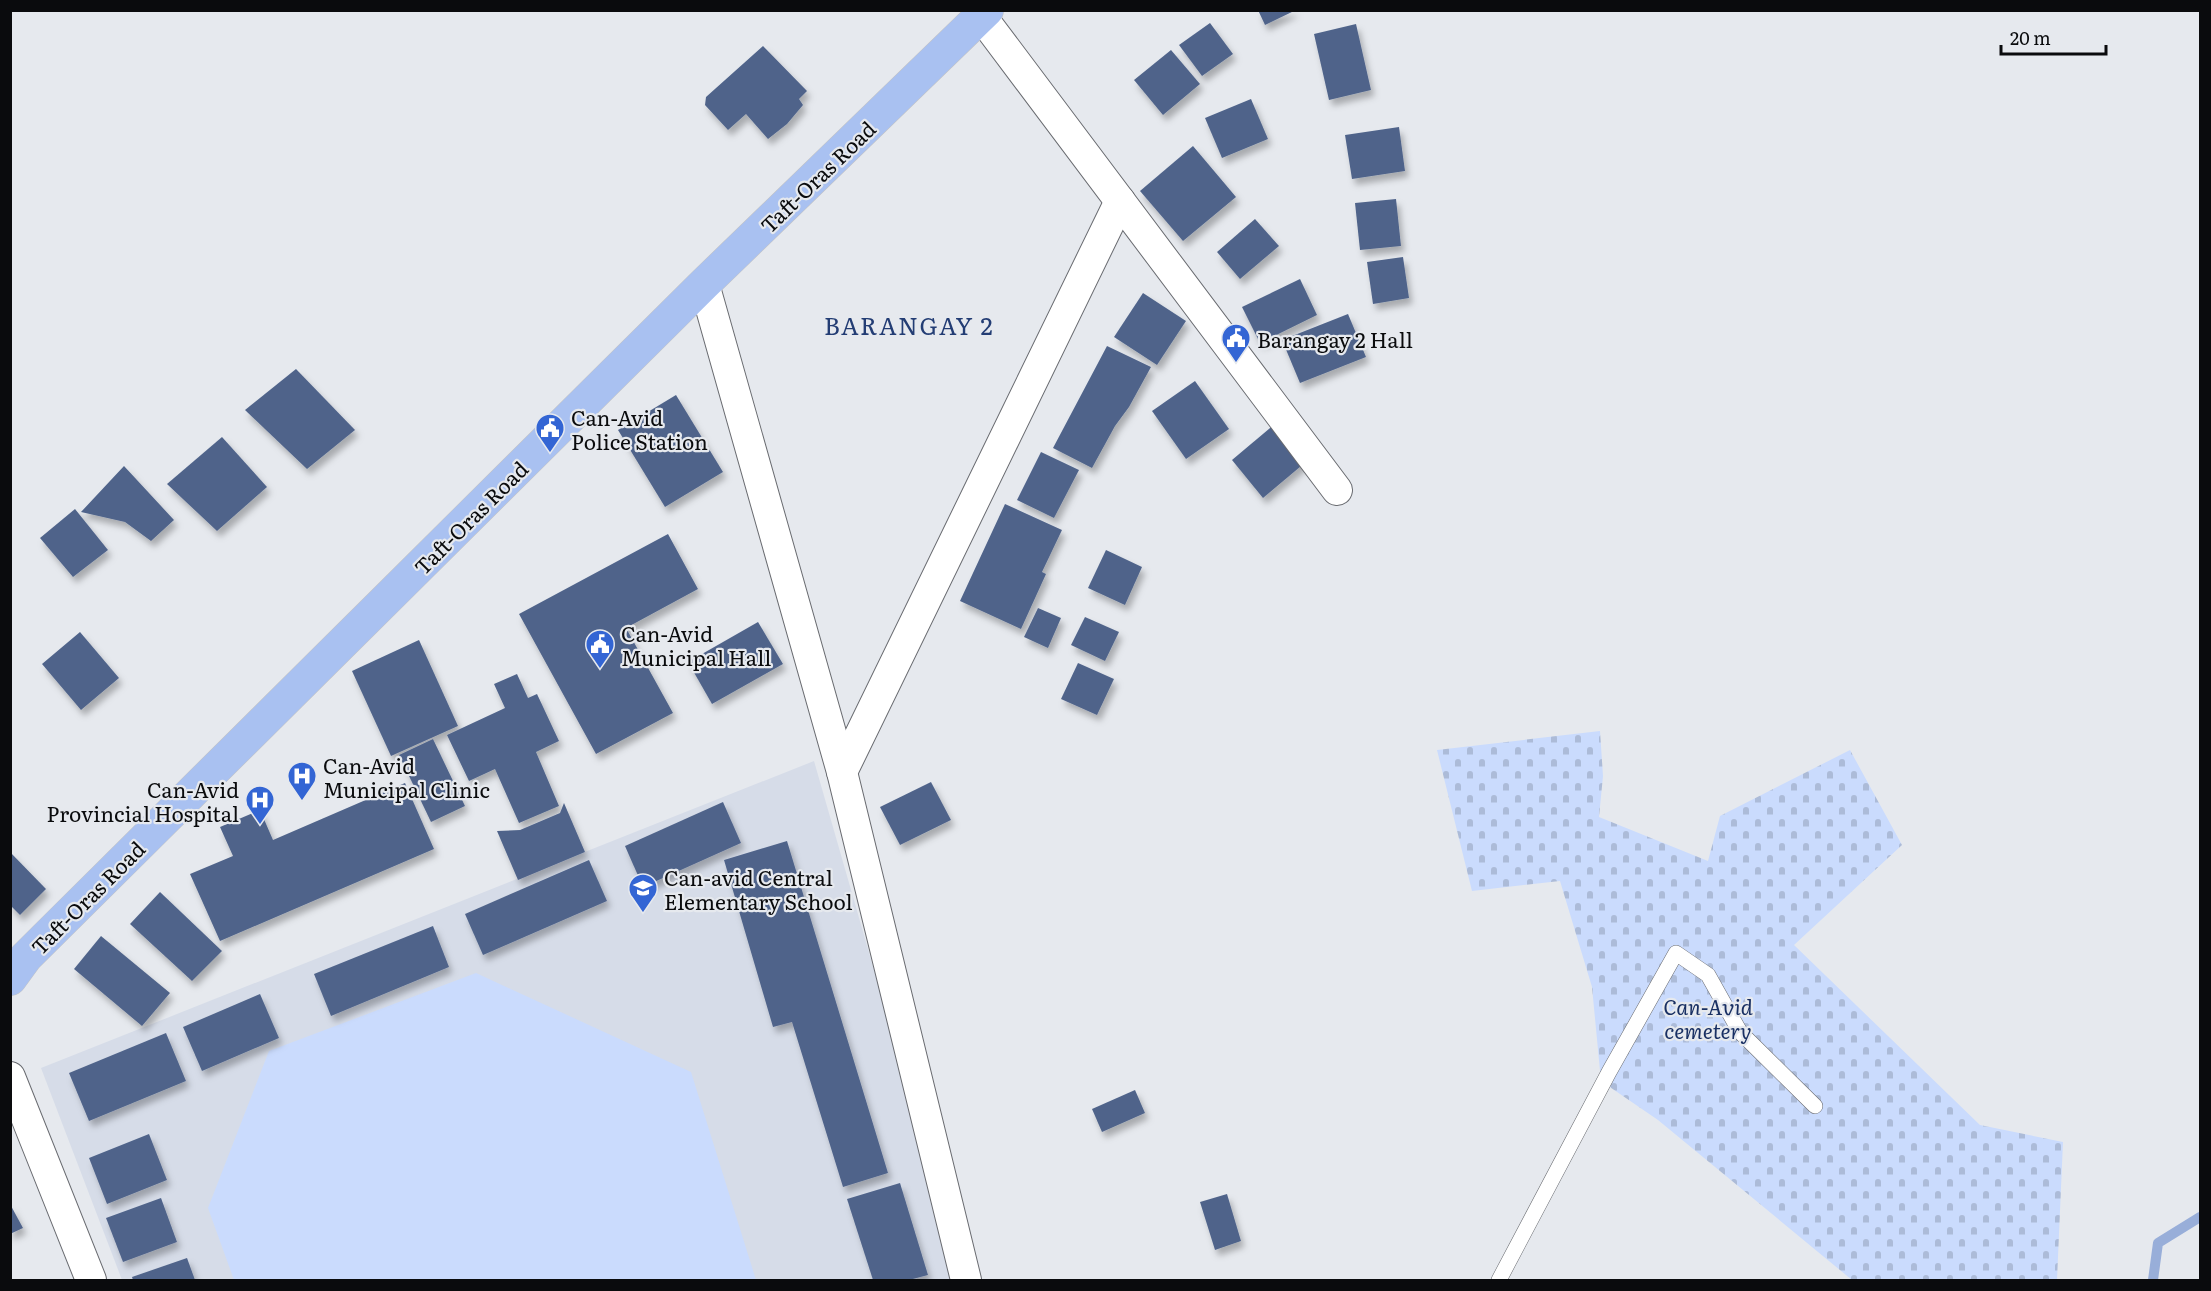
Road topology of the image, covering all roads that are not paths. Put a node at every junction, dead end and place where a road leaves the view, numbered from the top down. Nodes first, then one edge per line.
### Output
1 (984, 13) edge
2 (1120, 201) junction
3 (704, 284) junction
4 (1336, 490) dead end
5 (842, 772) junction
6 (10, 979) edge
7 (10, 1077) edge
8 (1815, 1106) dead end
9 (91, 1281) edge
10 (966, 1281) edge
11 (1499, 1281) edge

1 - 2 street
1 - 3 main road, Taft-Oras Road
2 - 4 street
2 - 5 street
3 - 5 street
3 - 6 main road, Taft-Oras Road
5 - 10 street
7 - 9 street
8 - 11 lane

